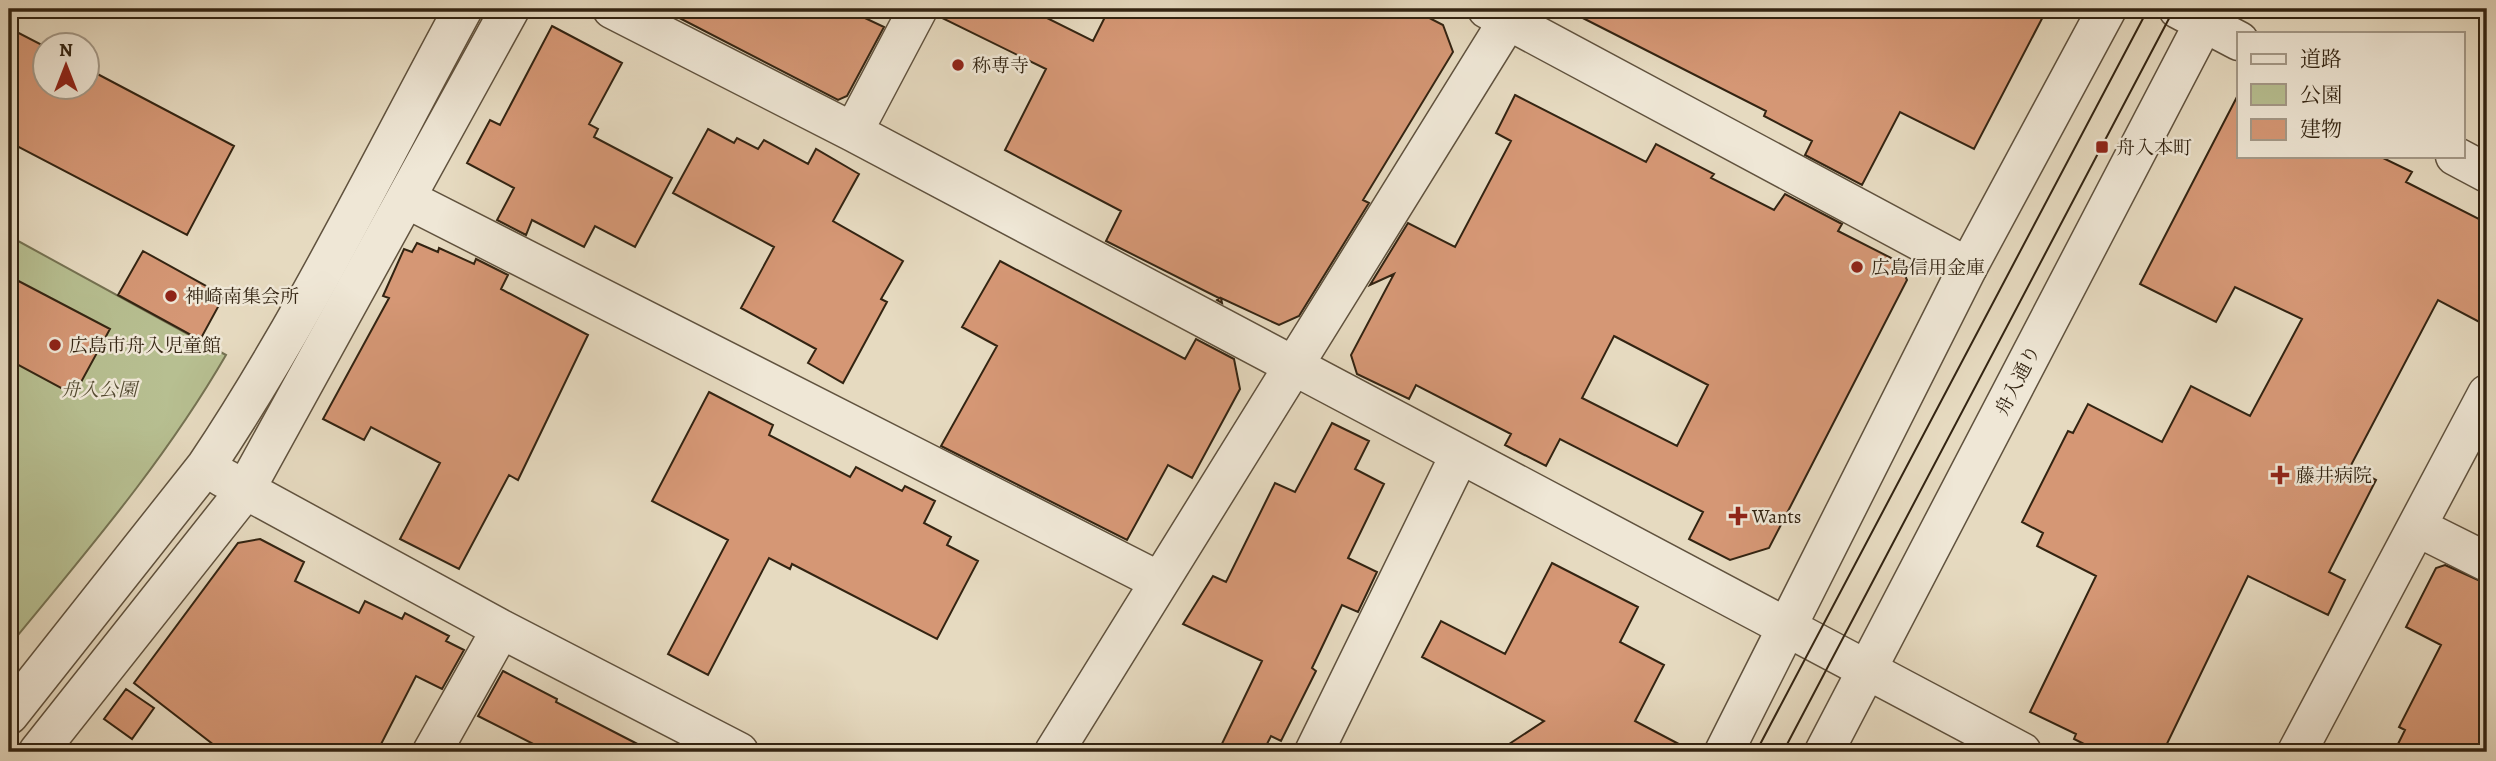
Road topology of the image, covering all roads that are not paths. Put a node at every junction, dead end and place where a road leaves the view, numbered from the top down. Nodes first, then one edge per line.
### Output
1 (463, 9) edge
2 (510, 9) edge
3 (612, 9) edge
4 (918, 9) edge
5 (2107, 9) edge
6 (1503, 12) edge
7 (2198, 13) edge
8 (2237, 40) edge
9 (853, 132) junction
10 (2459, 158) edge
11 (2487, 173) edge
12 (407, 200) junction
13 (1968, 267) junction
14 (1295, 365) junction
15 (2487, 394) edge
16 (1460, 454) junction
17 (206, 466) junction
18 (244, 492) junction
19 (2417, 527) junction
20 (2487, 562) edge
21 (1159, 581) junction
22 (1786, 627) junction
23 (501, 629) junction
24 (1865, 669) junction
25 (9, 715) edge
26 (734, 751) edge
27 (38, 752) edge
28 (432, 752) edge
29 (1054, 752) edge
30 (1314, 752) edge
31 (1724, 752) edge
32 (1824, 752) edge
33 (2022, 752) edge
34 (2297, 752) edge

1 - 17 street
2 - 12 street
3 - 9 street
4 - 9 street
5 - 13 street
6 - 13 street
6 - 14 street
7 - 8 street
7 - 24 street, 舟入通り
9 - 14 street
10 - 11 street
12 - 18 street
12 - 21 street
13 - 22 street
14 - 16 street
14 - 21 street
15 - 19 street
16 - 22 street
16 - 30 street
17 - 18 street
17 - 25 street
18 - 23 street
18 - 27 street
19 - 20 street
19 - 34 street
21 - 29 street
22 - 24 street
22 - 31 street
23 - 26 street
23 - 28 street
24 - 32 street, 舟入通り
24 - 33 street

